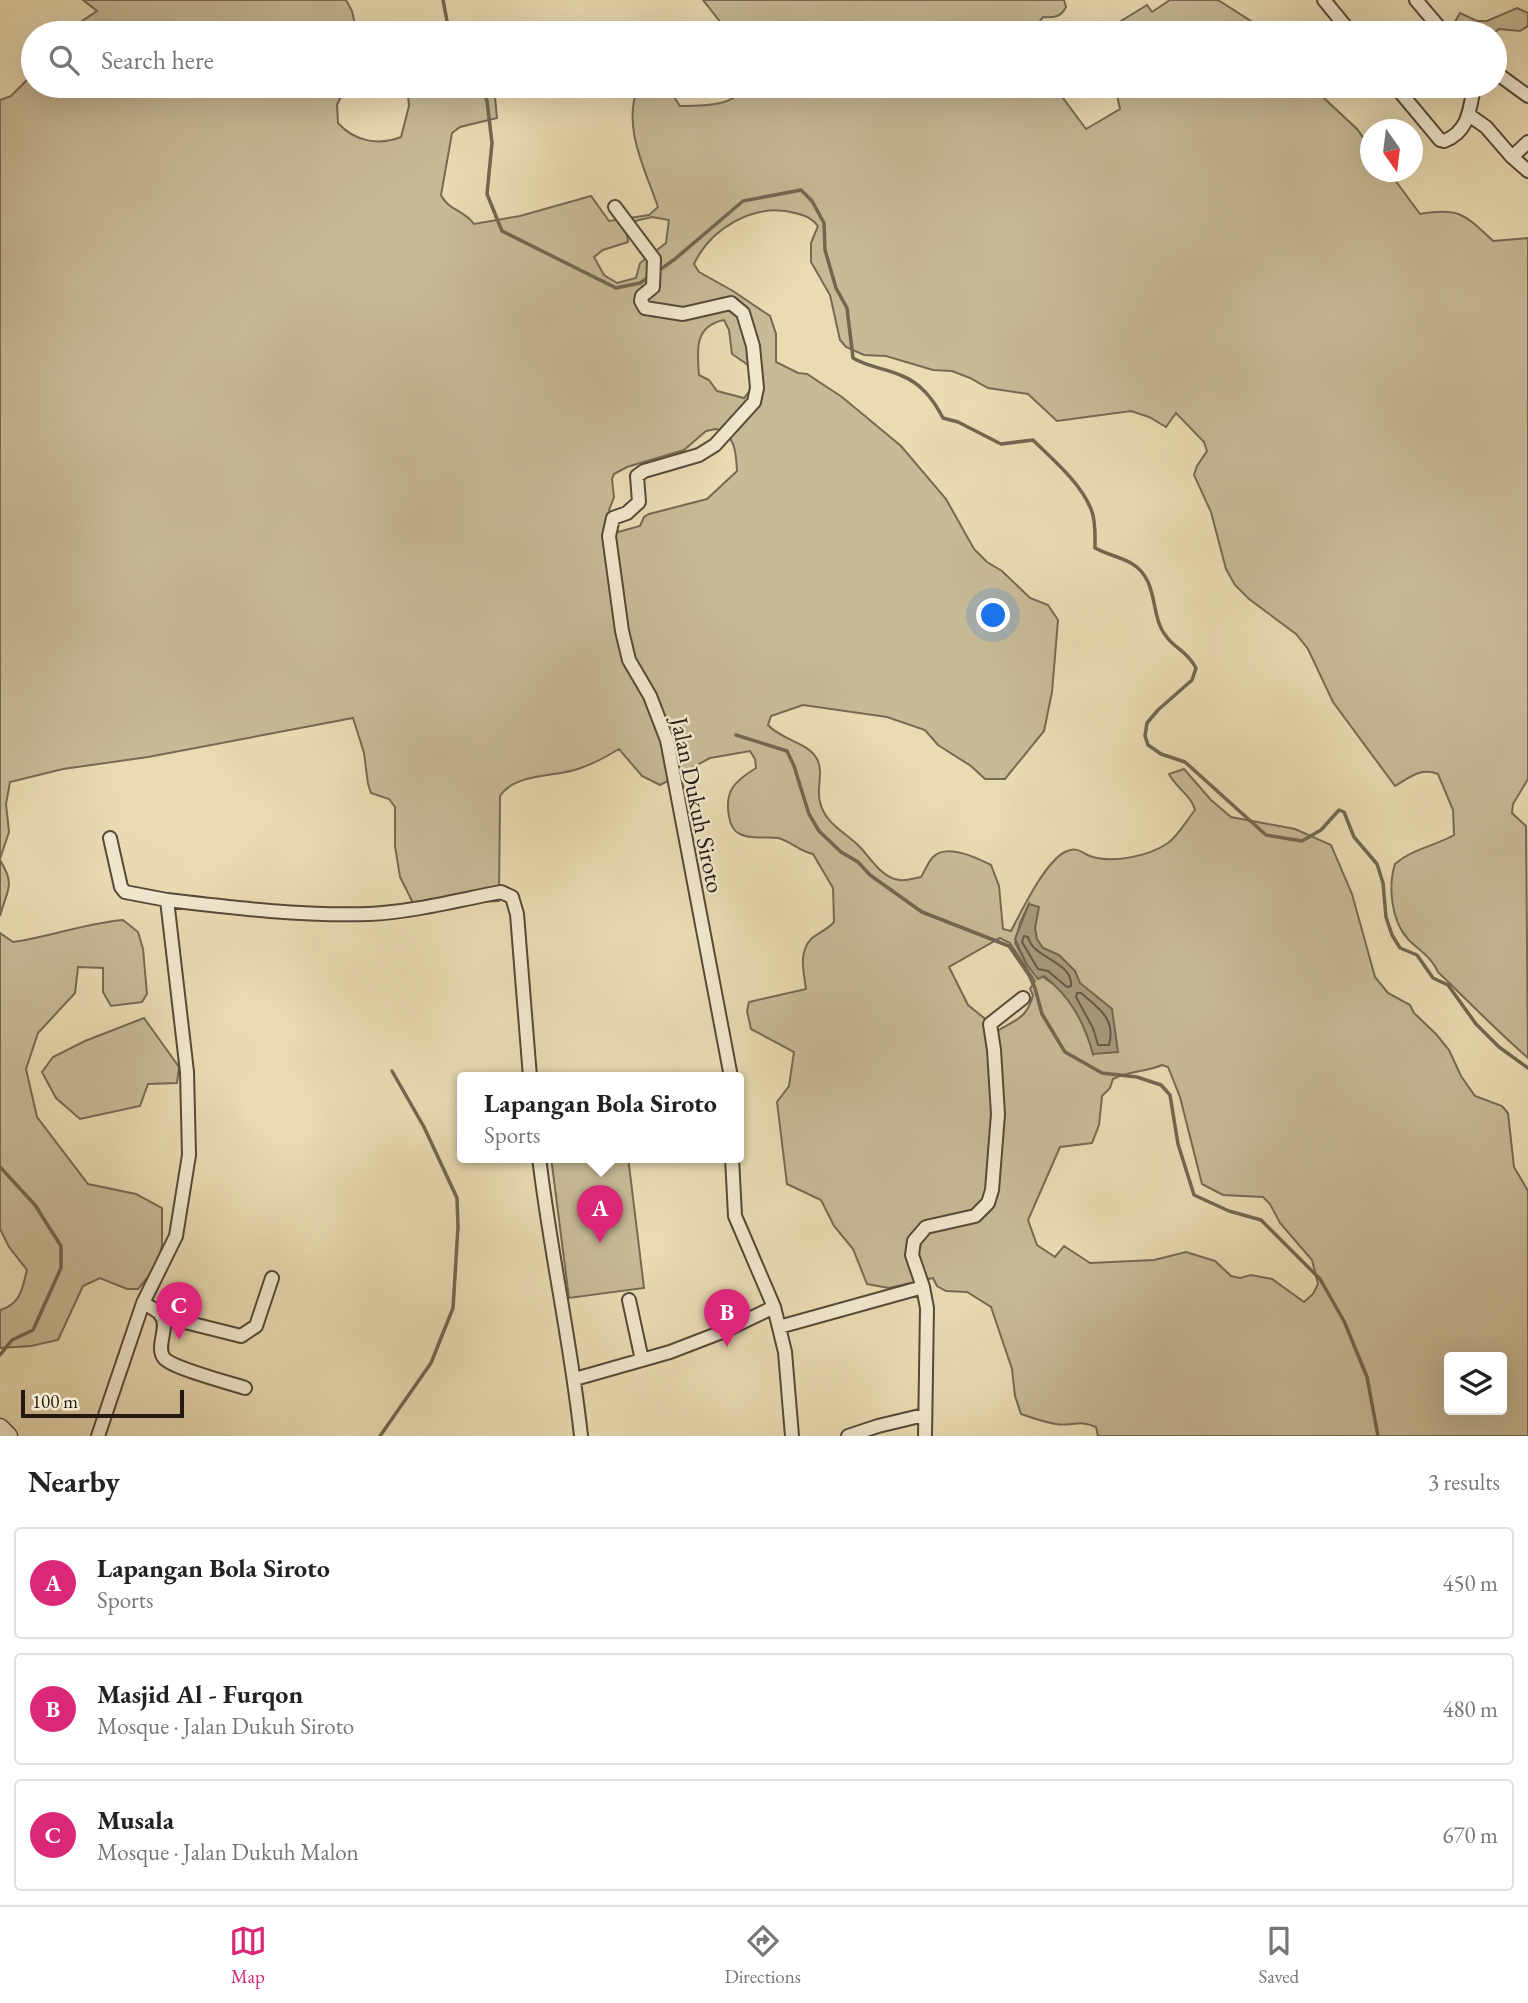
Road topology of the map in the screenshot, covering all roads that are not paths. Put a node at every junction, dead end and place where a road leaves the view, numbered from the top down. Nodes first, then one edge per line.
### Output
1 (1324, 0) edge
2 (1416, 0) edge
3 (1341, 21) edge
4 (1434, 21) edge
5 (1507, 81) edge
6 (1528, 96) edge
7 (1405, 98) edge
8 (1472, 98) edge
9 (1469, 115) junction
10 (1528, 142) edge
11 (1512, 157) junction
12 (1528, 171) edge
13 (615, 207) dead end
14 (110, 838) dead end
15 (167, 901) junction
16 (1023, 998) dead end
17 (530, 1072) edge
18 (730, 1072) edge
19 (540, 1163) edge
20 (732, 1163) edge
21 (272, 1278) dead end
22 (923, 1287) junction
23 (629, 1300) dead end
24 (143, 1303) junction
25 (774, 1307) junction
26 (161, 1316) junction
27 (779, 1326) junction
28 (642, 1360) junction
29 (575, 1378) junction
30 (245, 1388) dead end
31 (924, 1415) junction
32 (0, 1427) edge
33 (9, 1436) edge
34 (98, 1436) edge
35 (581, 1436) edge
36 (792, 1436) edge
37 (848, 1436) edge
38 (925, 1436) edge

1 - 3 street
2 - 4 street
5 - 6 street
7 - 9 street
8 - 9 street
9 - 11 street
10 - 11 street
11 - 12 street
13 - 18 street, Jalan Dukuh Siroto
14 - 15 street
15 - 17 street
15 - 24 street
16 - 22 street
19 - 29 street
20 - 25 street
21 - 26 street
22 - 27 street
22 - 31 street
23 - 28 street
24 - 26 street
24 - 34 street
25 - 27 street
25 - 28 street
26 - 30 street
27 - 36 street
28 - 29 street
29 - 35 street
31 - 37 street
31 - 38 street
32 - 33 street

